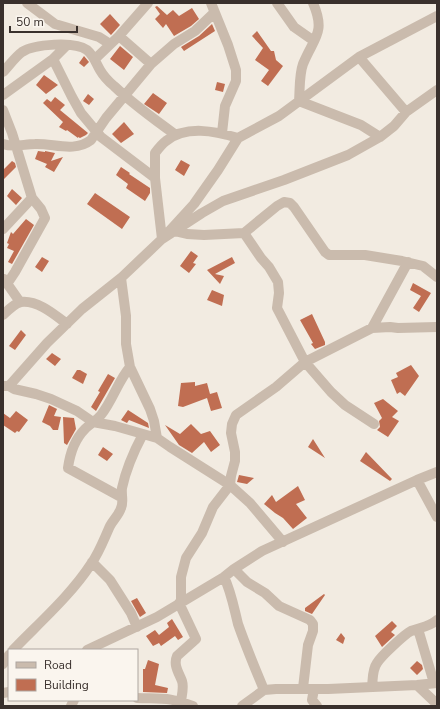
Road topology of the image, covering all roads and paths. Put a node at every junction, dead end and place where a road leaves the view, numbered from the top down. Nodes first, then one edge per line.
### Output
1 (27, 3) edge
2 (148, 3) edge
3 (277, 3) edge
4 (316, 6) edge
5 (213, 8) edge
6 (437, 16) edge
7 (119, 36) junction
8 (314, 41) junction
9 (110, 44) junction
10 (67, 45) junction
11 (359, 57) junction
12 (53, 59) junction
13 (95, 59) junction
14 (151, 64) junction
15 (3, 72) edge
16 (437, 90) edge
17 (3, 95) edge
18 (124, 96) junction
19 (300, 101) junction
20 (3, 110) edge
21 (406, 112) junction
22 (96, 131) junction
23 (222, 133) junction
24 (176, 135) junction
25 (380, 137) junction
26 (238, 138) junction
27 (3, 144) edge
28 (16, 147) junction
29 (155, 178) junction
30 (32, 198) junction
31 (3, 228) edge
32 (174, 231) junction
33 (244, 233) junction
34 (162, 239) junction
35 (408, 262) junction
36 (437, 277) edge
37 (121, 278) junction
38 (5, 281) edge
39 (20, 302) junction
40 (3, 315) edge
41 (67, 324) junction
42 (437, 327) edge
43 (372, 328) junction
44 (305, 362) junction
45 (130, 367) junction
46 (6, 386) edge
47 (92, 422) junction
48 (374, 424) dead end
49 (143, 434) junction
50 (157, 438) junction
51 (437, 472) edge
52 (417, 480) junction
53 (230, 485) junction
54 (121, 497) junction
55 (437, 517) edge
56 (283, 542) junction
57 (92, 562) junction
58 (234, 569) junction
59 (224, 577) junction
60 (180, 602) junction
61 (437, 620) edge
62 (137, 627) junction
63 (418, 629) junction
64 (15, 649) edge
65 (89, 649) edge
66 (436, 683) edge
67 (417, 685) junction
68 (372, 687) junction
69 (303, 688) junction
70 (314, 689) junction
71 (264, 690) junction
72 (138, 698) edge
73 (181, 701) junction
74 (437, 704) edge
75 (192, 706) edge
76 (242, 706) edge
77 (317, 706) edge

1 - 9 street
2 - 7 street
3 - 8 street
4 - 8 street
5 - 14 street
5 - 23 street
6 - 11 street
7 - 9 street
7 - 14 street
8 - 19 street
9 - 13 street
10 - 12 street
10 - 13 street
10 - 15 street
11 - 19 street
11 - 21 street
12 - 17 street
12 - 22 street
13 - 18 street
14 - 18 street
16 - 21 street
18 - 22 street
18 - 24 street
19 - 25 street
19 - 26 street
20 - 28 street
21 - 25 street
22 - 28 street
22 - 29 street
23 - 24 street
23 - 26 street
24 - 29 street
25 - 32 street
26 - 34 street
27 - 28 street
28 - 30 street
29 - 34 street
30 - 31 street
30 - 38 street
32 - 33 street
32 - 34 street
33 - 35 street
33 - 44 street
34 - 37 street
35 - 36 street
35 - 43 street
37 - 41 street
37 - 45 street
38 - 39 street
39 - 40 street
39 - 41 street
41 - 46 street
42 - 43 street
43 - 44 street
44 - 48 street
44 - 53 street
45 - 47 street
45 - 50 street
46 - 47 street
47 - 49 street
47 - 54 street
49 - 50 street
49 - 54 street
50 - 53 street
51 - 52 street
52 - 55 street
52 - 56 street
53 - 56 street
53 - 60 street
54 - 57 street
56 - 58 street
57 - 62 street
57 - 64 street
58 - 59 street
58 - 69 street
59 - 60 street
59 - 71 street
60 - 62 street
60 - 73 street
61 - 63 street
62 - 65 street
63 - 66 street
63 - 68 street
66 - 67 street
67 - 68 street
67 - 74 street
68 - 70 street
69 - 70 street
69 - 71 street
70 - 77 street
71 - 76 street
72 - 73 street
73 - 75 street

